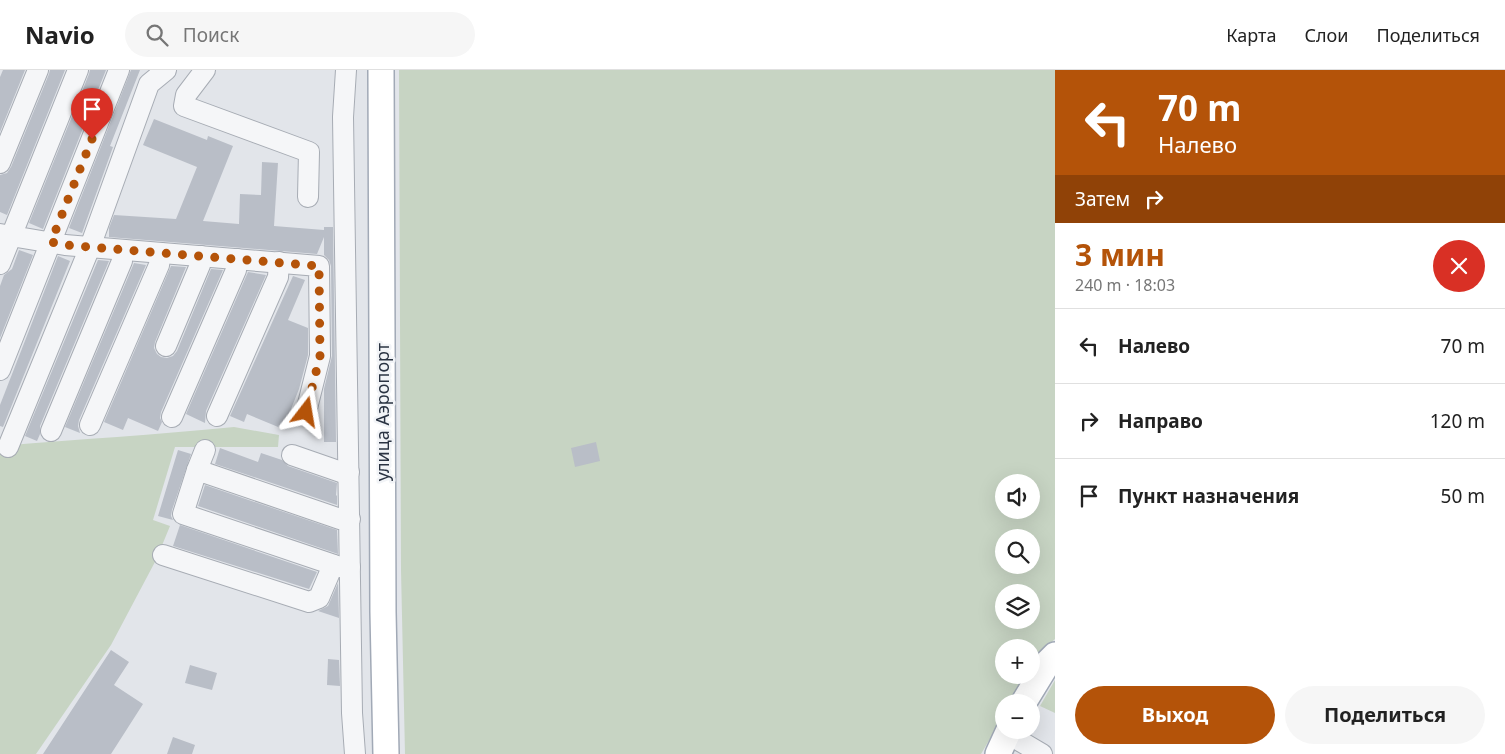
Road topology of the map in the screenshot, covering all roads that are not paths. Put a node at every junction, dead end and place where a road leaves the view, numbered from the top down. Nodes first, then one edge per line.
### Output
1 (38, 70) edge
2 (78, 70) edge
3 (119, 70) edge
4 (166, 70) edge
5 (205, 70) edge
6 (346, 70) edge
7 (381, 70) edge
8 (0, 163) edge
9 (308, 197) dead end
10 (6, 235) edge
11 (51, 242) junction
12 (90, 247) junction
13 (122, 250) junction
14 (161, 253) junction
15 (202, 256) junction
16 (237, 259) junction
17 (279, 262) junction
18 (0, 264) edge
19 (166, 346) dead end
20 (0, 370) edge
21 (306, 412) dead end
22 (217, 416) dead end
23 (172, 417) dead end
24 (90, 425) dead end
25 (51, 431) dead end
26 (8, 448) dead end
27 (205, 450) dead end
28 (292, 455) dead end
29 (197, 470) junction
30 (349, 472) junction
31 (350, 519) junction
32 (164, 555) dead end
33 (342, 566) junction
34 (1055, 654) edge
35 (1029, 694) edge
36 (1005, 739) edge
37 (354, 754) edge
38 (386, 754) edge
39 (1042, 754) edge

1 - 8 street
2 - 10 street
3 - 11 street
4 - 12 street
5 - 9 street
6 - 30 street
7 - 38 main road, улица Аэропорт
10 - 11 street
10 - 18 street
11 - 12 street
11 - 20 street
12 - 13 street
12 - 26 street
13 - 14 street
13 - 25 street
14 - 15 street
14 - 24 street
15 - 16 street
15 - 19 street
16 - 17 street
16 - 23 street
17 - 21 street
17 - 22 street
27 - 29 street
28 - 30 street
29 - 31 street
29 - 33 street
30 - 31 street
31 - 33 street
32 - 33 street
33 - 37 street
34 - 35 main road
36 - 39 street

